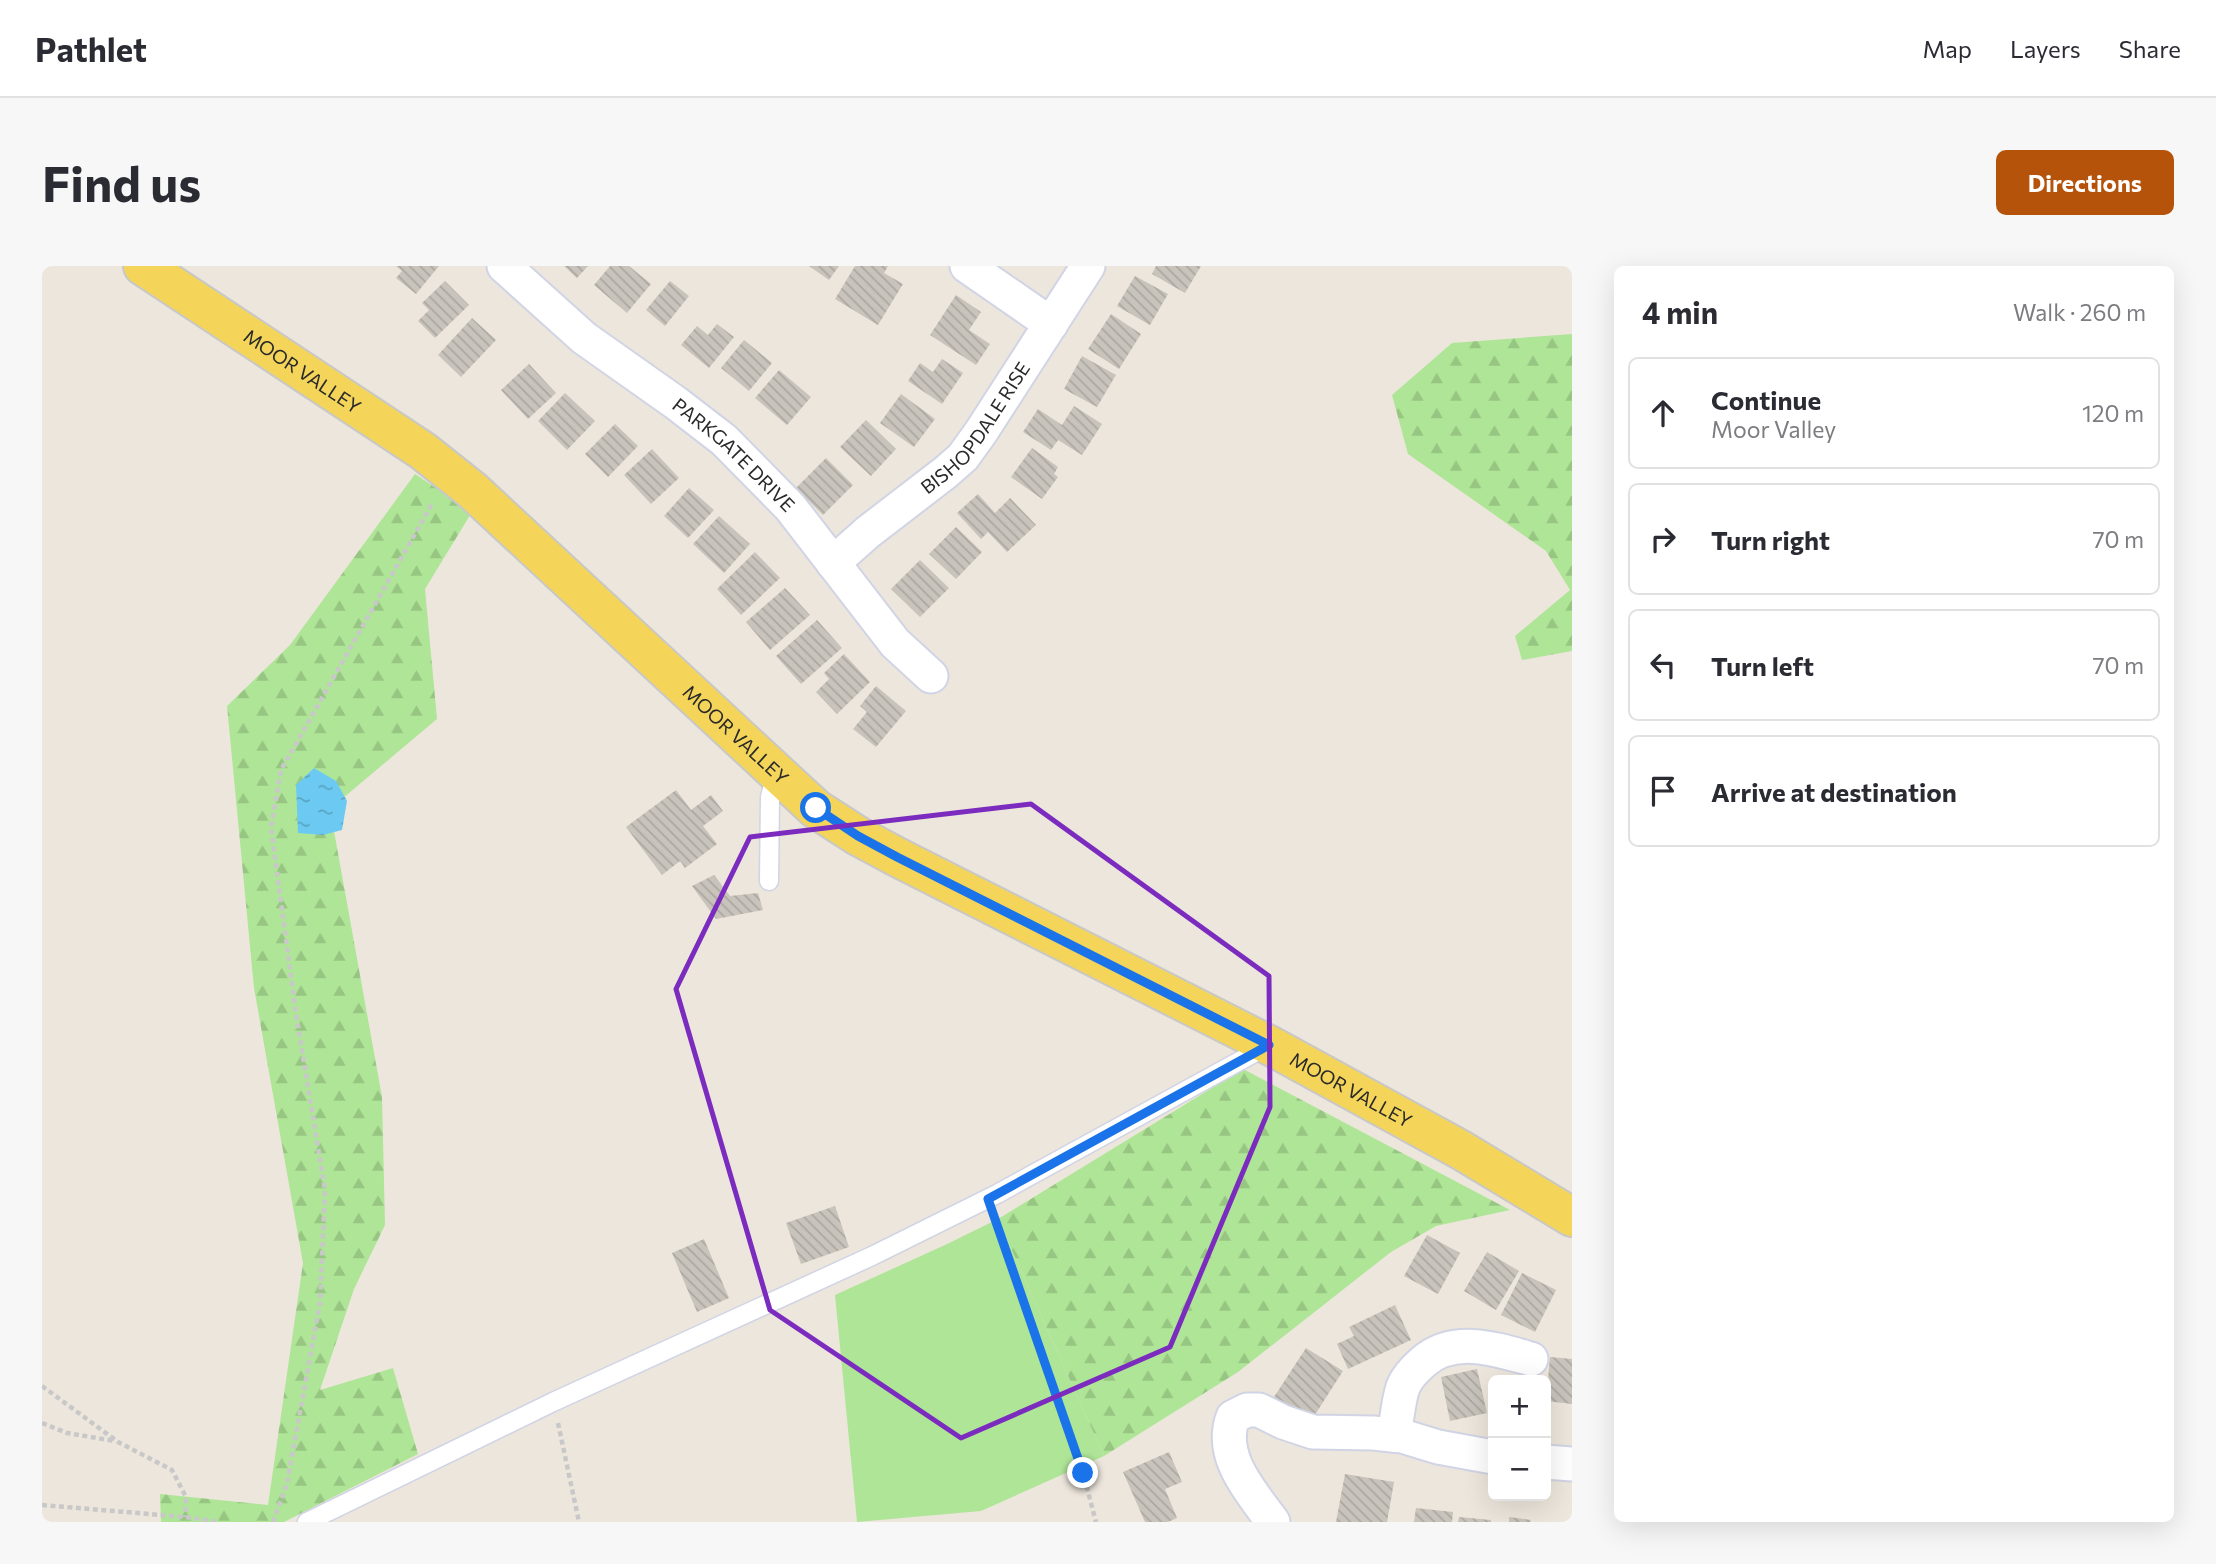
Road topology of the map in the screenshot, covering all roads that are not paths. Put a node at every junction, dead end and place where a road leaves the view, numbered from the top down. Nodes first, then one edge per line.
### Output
1 (143, 266) edge
2 (504, 266) edge
3 (967, 266) edge
4 (1088, 266) edge
5 (1051, 324) junction
6 (833, 563) junction
7 (931, 676) dead end
8 (776, 773) junction
9 (769, 881) dead end
10 (1269, 1045) junction
11 (1572, 1217) edge
12 (1531, 1359) dead end
13 (1394, 1435) junction
14 (1488, 1456) edge
15 (1551, 1462) edge
16 (1572, 1464) edge
17 (307, 1522) edge
18 (1273, 1522) edge

1 - 8 main road, MOOR VALLEY
2 - 6 street, PARKGATE DRIVE
3 - 5 street
4 - 5 street, BISHOPDALE RISE
5 - 6 street, BISHOPDALE RISE
6 - 7 street, PARKGATE DRIVE
8 - 9 lane
8 - 10 main road, MOOR VALLEY
10 - 11 main road, MOOR VALLEY
10 - 17 lane
12 - 13 street
13 - 14 street
13 - 18 street
15 - 16 street

